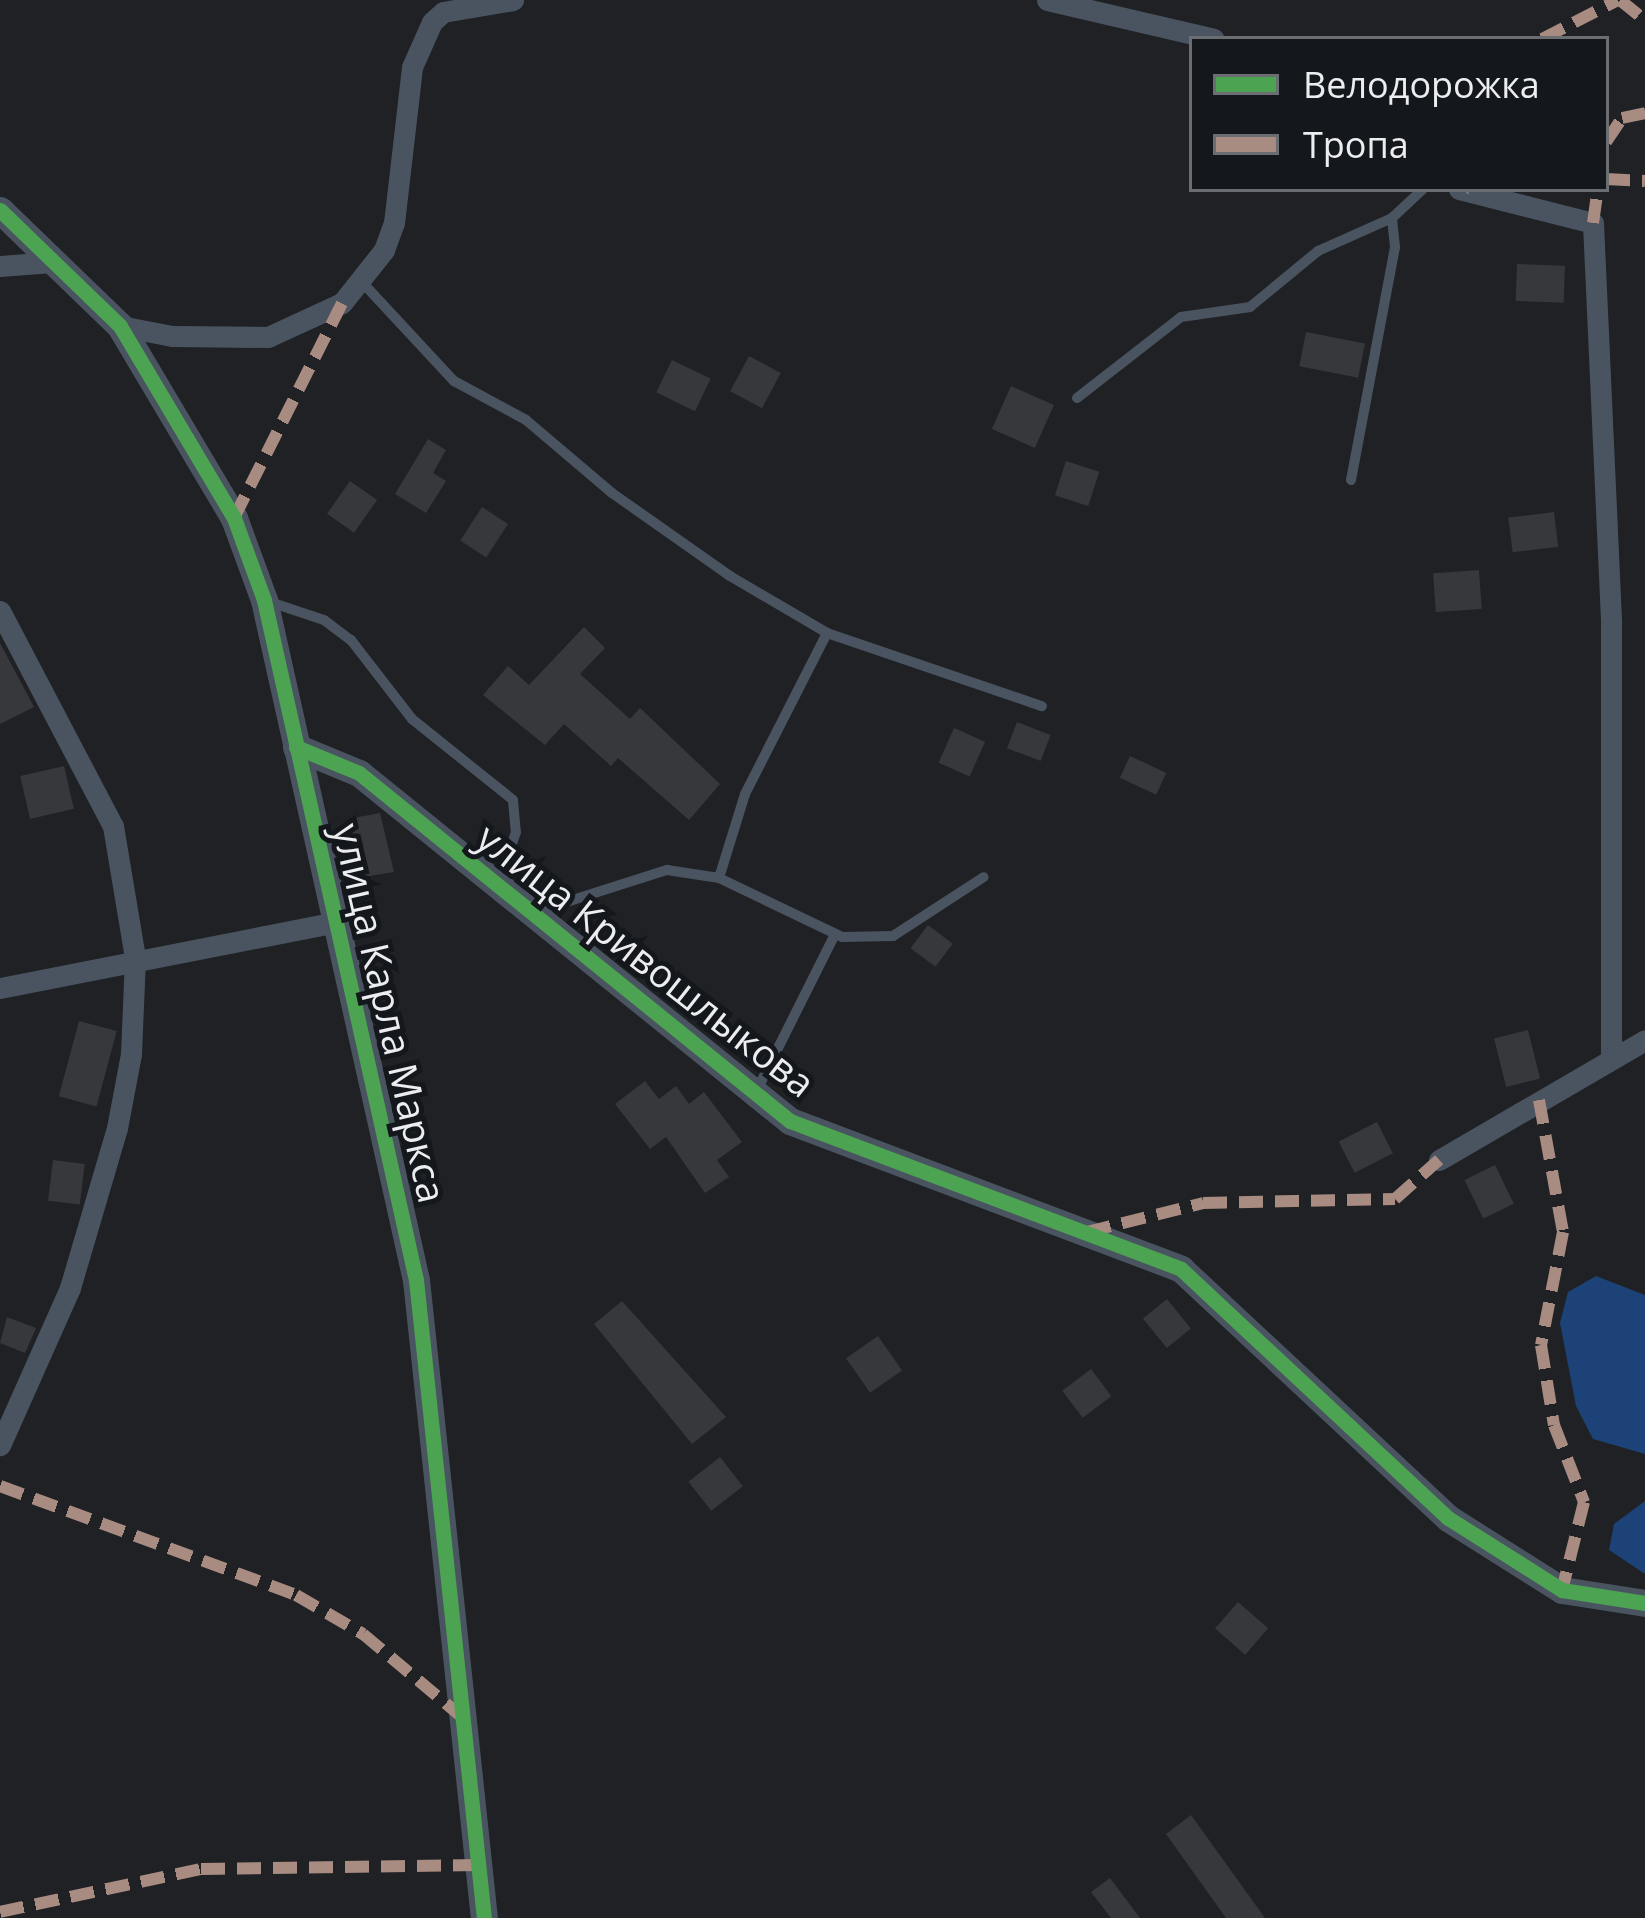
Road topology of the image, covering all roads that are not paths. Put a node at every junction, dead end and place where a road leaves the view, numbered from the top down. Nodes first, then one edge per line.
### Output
1 (513, 0) edge
2 (1047, 0) edge
3 (1201, 36) edge
4 (1420, 192) edge
5 (1472, 192) edge
6 (0, 210) edge
7 (1392, 218) junction
8 (52, 262) junction
9 (0, 266) edge
10 (361, 281) junction
11 (120, 326) junction
12 (1077, 398) dead end
13 (1351, 480) dead end
14 (264, 600) junction
15 (0, 611) edge
16 (827, 633) junction
17 (1042, 706) dead end
18 (296, 747) junction
19 (984, 877) dead end
20 (719, 878) junction
21 (498, 885) junction
22 (532, 913) junction
23 (335, 922) junction
24 (835, 934) junction
25 (135, 958) junction
26 (0, 988) edge
27 (1645, 1040) edge
28 (1611, 1057) junction
29 (755, 1094) junction
30 (1439, 1160) dead end
31 (0, 1445) edge
32 (1645, 1603) edge
33 (484, 1918) edge

1 - 10 street
2 - 3 street
4 - 7 lane
5 - 28 street
6 - 8 street, улица Карла Маркса
7 - 12 lane
7 - 13 lane
8 - 9 street
8 - 11 street, улица Карла Маркса
10 - 11 street
10 - 16 lane
11 - 14 street, улица Карла Маркса
14 - 18 street, улица Карла Маркса
14 - 21 lane
15 - 25 street
16 - 17 lane
16 - 20 lane
18 - 21 street, улица Кривошлыкова
18 - 23 street, улица Карла Маркса
19 - 24 lane
20 - 22 lane
20 - 24 lane
21 - 22 street, улица Кривошлыкова
22 - 29 street, улица Кривошлыкова
23 - 25 street
23 - 33 street, улица Карла Маркса
24 - 29 lane
25 - 26 street
25 - 31 street
27 - 28 street
28 - 30 street
29 - 32 street, улица Кривошлыкова

